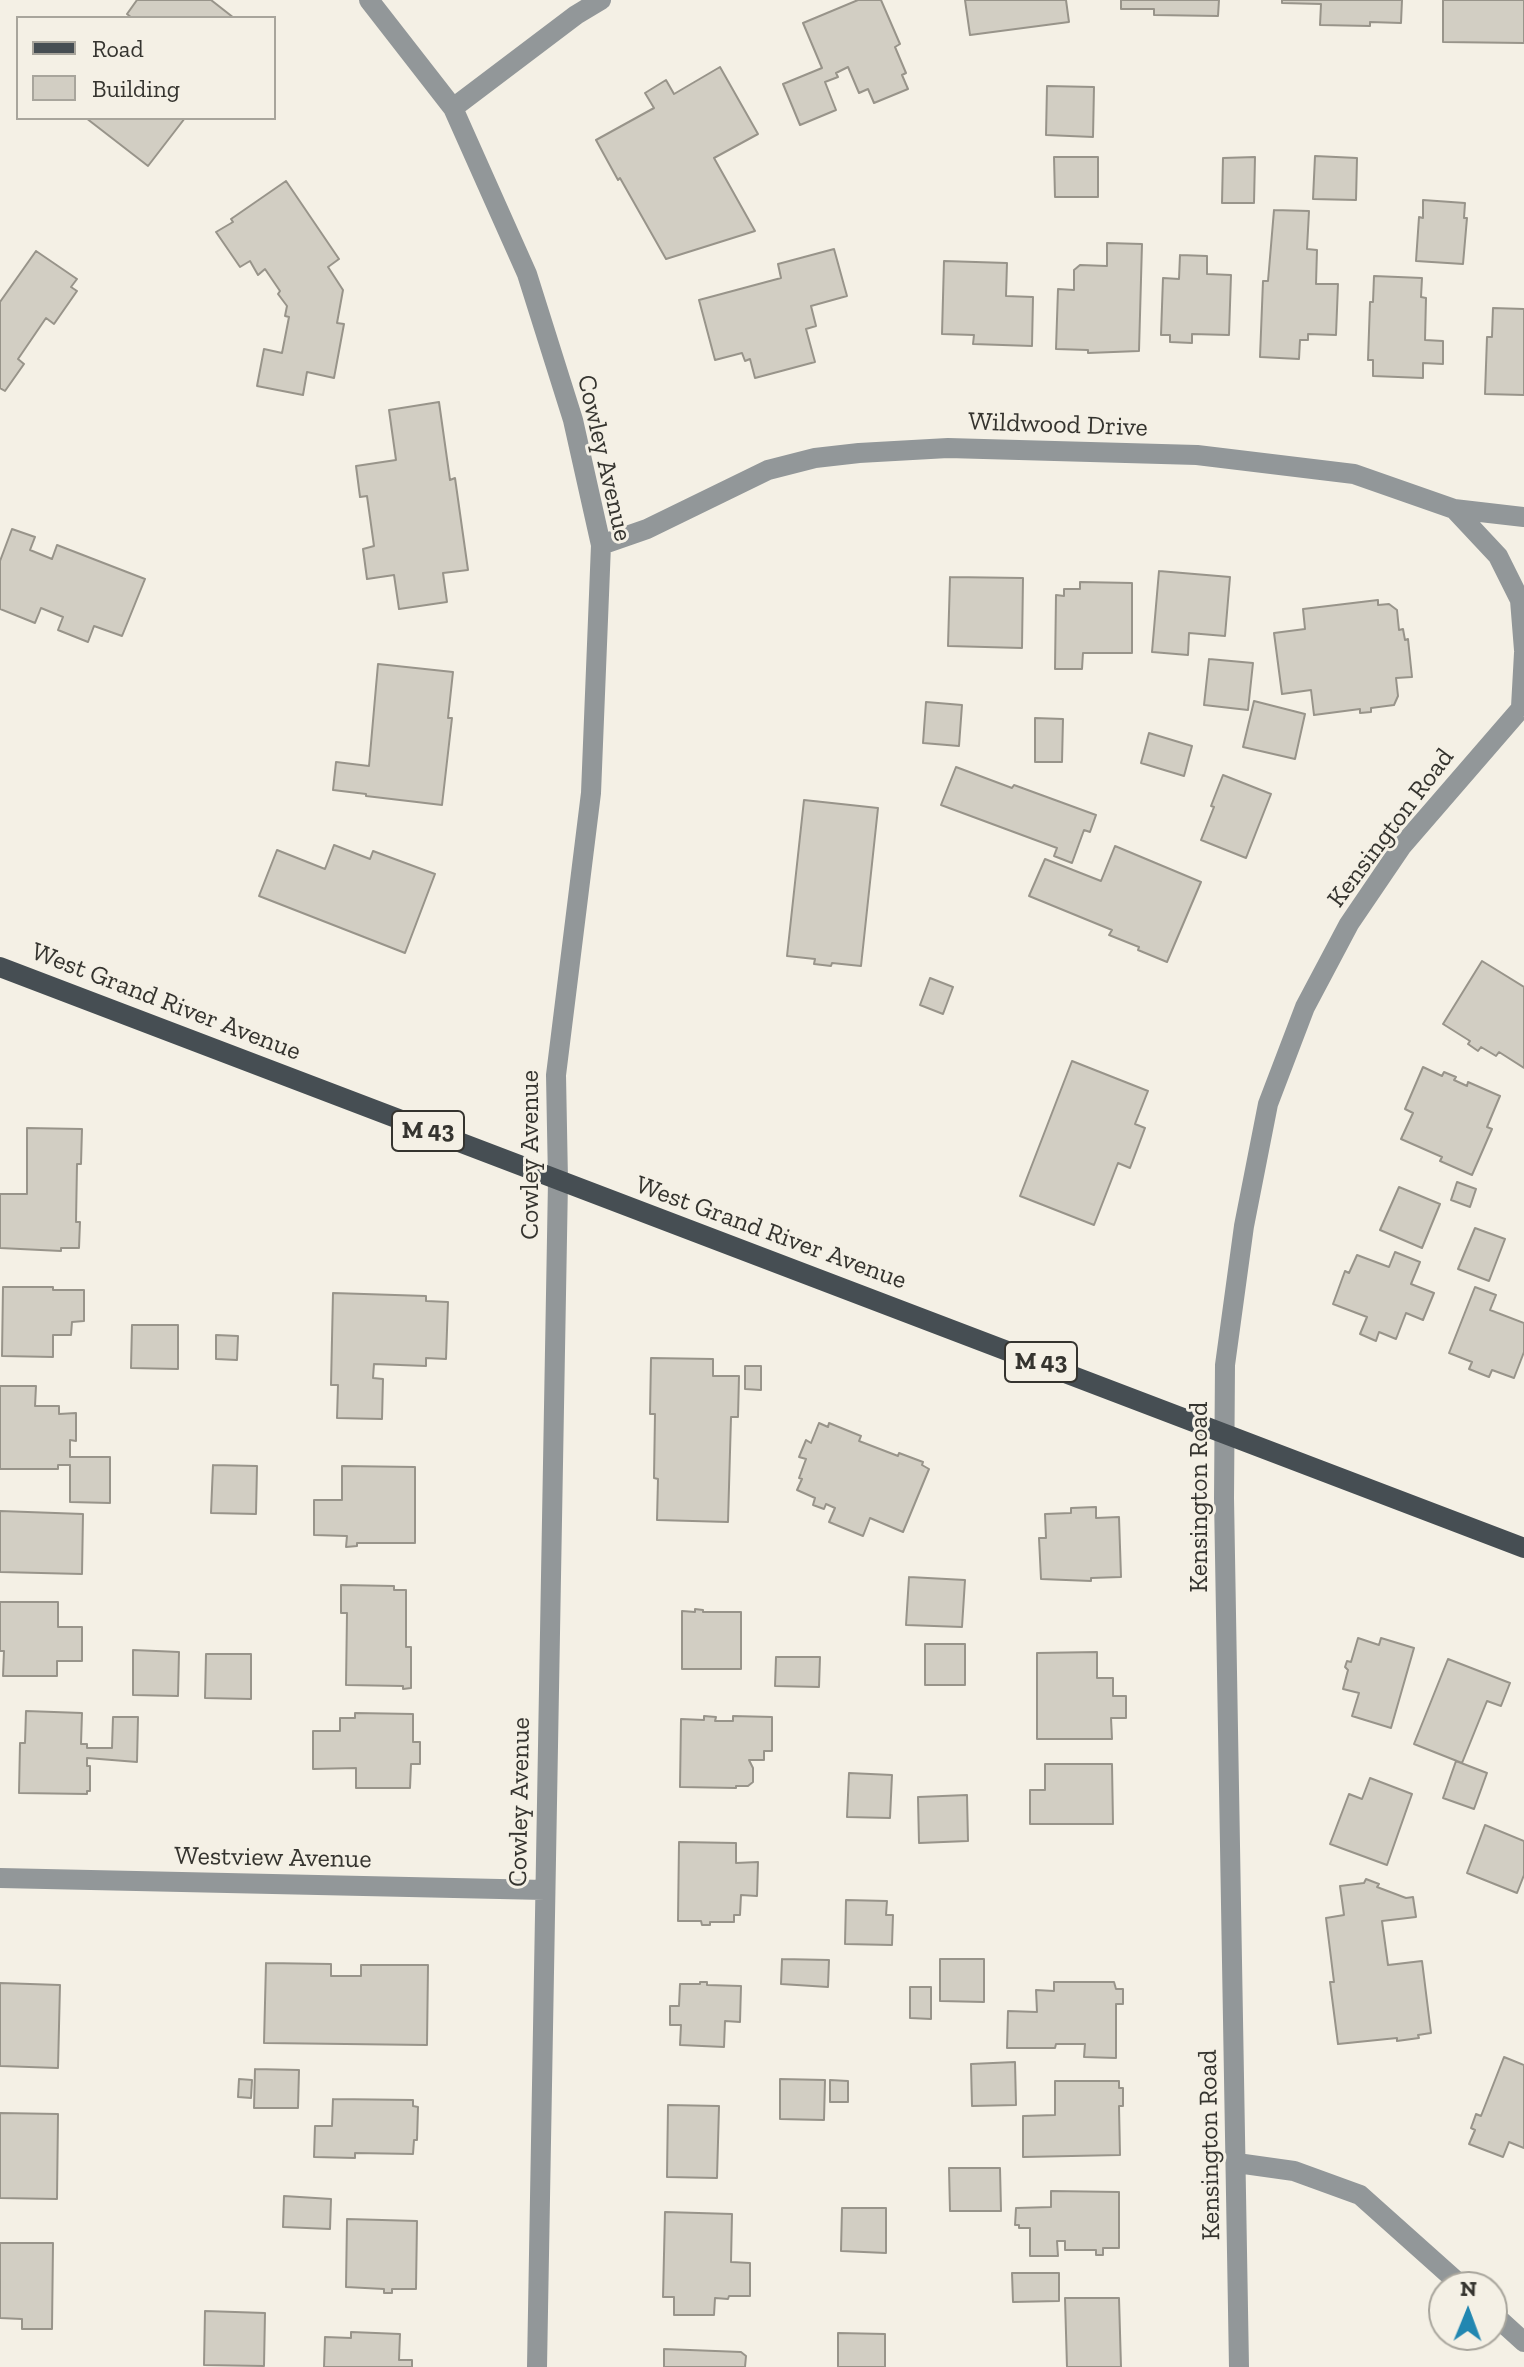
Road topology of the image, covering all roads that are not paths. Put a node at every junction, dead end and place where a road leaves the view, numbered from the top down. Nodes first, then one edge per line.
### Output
1 (369, 0) edge
2 (601, 0) edge
3 (453, 108) junction
4 (1454, 509) junction
5 (1524, 517) edge
6 (601, 545) junction
7 (1524, 651) edge
8 (1522, 706) edge
9 (0, 967) edge
10 (558, 1181) junction
11 (1225, 1434) junction
12 (1524, 1548) edge
13 (0, 1878) edge
14 (545, 1890) junction
15 (1237, 2163) junction
16 (1445, 2271) edge
17 (1508, 2328) edge
18 (1524, 2342) edge
19 (537, 2367) edge
20 (1239, 2367) edge

1 - 3 street, Cowley Avenue
2 - 3 street
3 - 6 street, Cowley Avenue
4 - 5 street, Wildwood Drive
4 - 6 street, Wildwood Drive
4 - 7 street, Kensington Road
6 - 10 street, Cowley Avenue
7 - 8 street, Kensington Road
8 - 11 street, Kensington Road
9 - 10 main road, West Grand River Avenue / M 43
10 - 11 main road, West Grand River Avenue / M 43
10 - 14 street, Cowley Avenue
11 - 12 main road, West Grand River Avenue / M 43
11 - 15 street, Kensington Road
13 - 14 street, Westview Avenue
14 - 19 street, Cowley Avenue
15 - 16 street
15 - 20 street, Kensington Road
17 - 18 street

